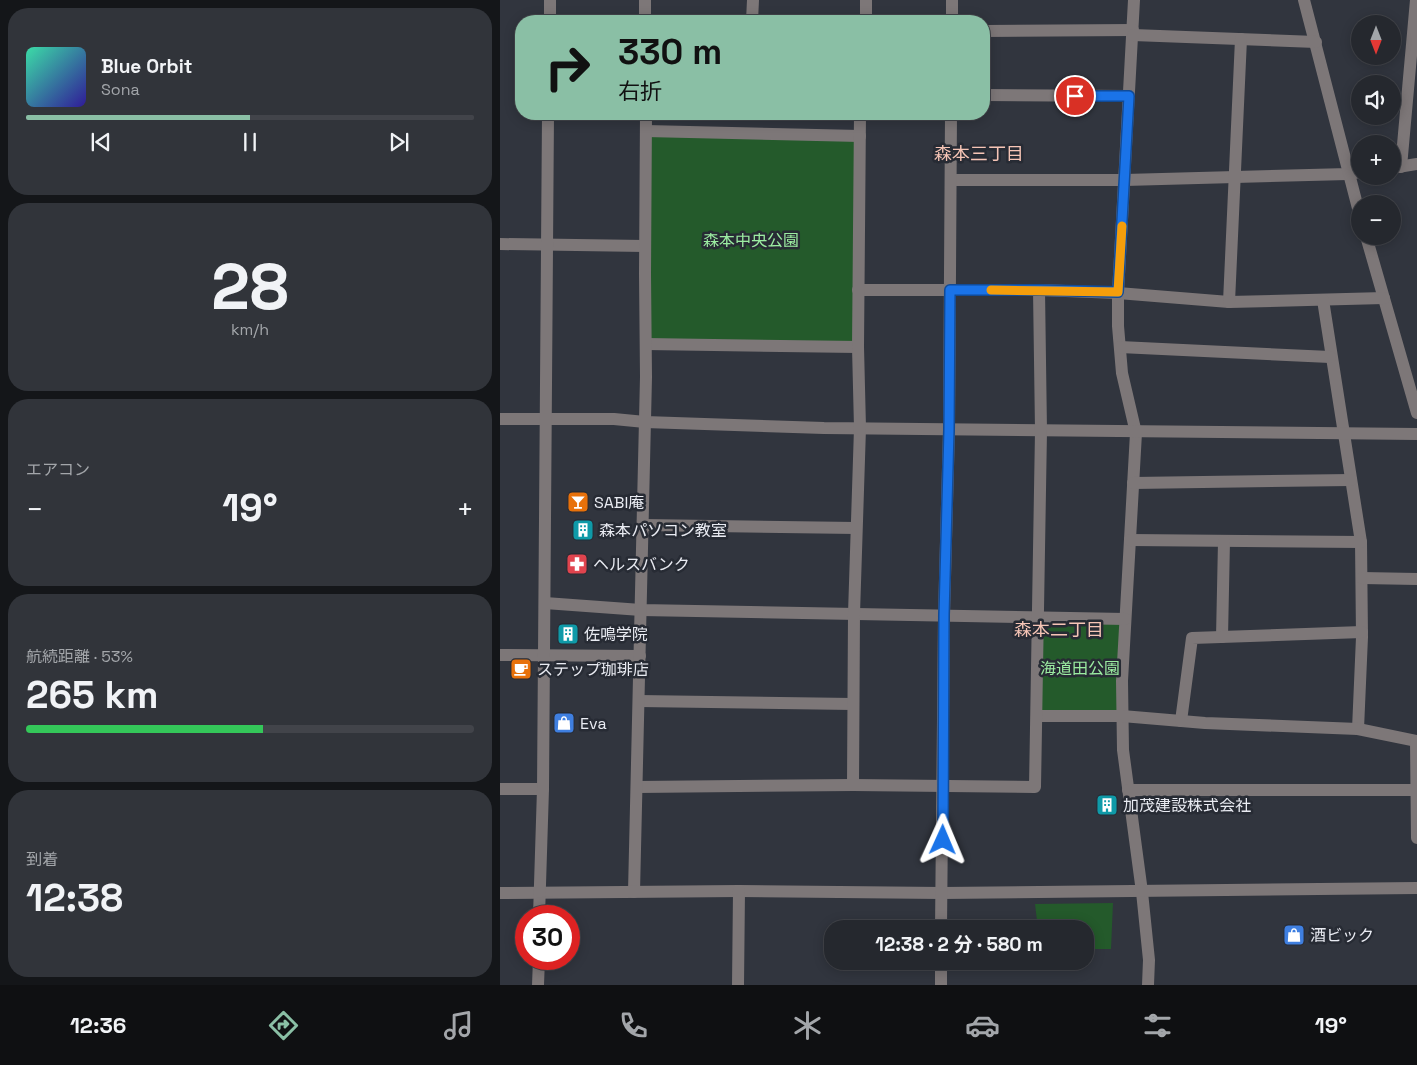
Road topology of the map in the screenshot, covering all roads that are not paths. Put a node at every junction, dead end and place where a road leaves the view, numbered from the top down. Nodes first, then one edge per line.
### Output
1 (550, 0) edge
2 (645, 0) edge
3 (753, 0) edge
4 (866, 0) edge
5 (952, 0) edge
6 (1134, 0) edge
7 (1304, 0) edge
8 (1416, 0) edge
9 (550, 15) edge
10 (645, 15) edge
11 (752, 15) edge
12 (866, 15) edge
13 (952, 15) edge
14 (990, 31) edge
15 (1133, 32) junction
16 (1241, 39) junction
17 (1316, 42) junction
18 (990, 95) edge
19 (1129, 96) junction
20 (548, 120) edge
21 (646, 120) edge
22 (860, 120) edge
23 (951, 120) edge
24 (646, 131) junction
25 (860, 136) junction
26 (1351, 163) edge
27 (1404, 166) edge
28 (1351, 173) edge
29 (1234, 177) junction
30 (951, 180) junction
31 (1125, 180) junction
32 (500, 244) edge
33 (546, 244) junction
34 (1369, 245) edge
35 (645, 246) junction
36 (858, 290) junction
37 (950, 290) junction
38 (1040, 290) junction
39 (1118, 292) junction
40 (1384, 298) junction
41 (1322, 300) junction
42 (1229, 302) junction
43 (646, 344) junction
44 (858, 347) junction
45 (1120, 347) junction
46 (1330, 357) junction
47 (1417, 414) edge
48 (500, 419) edge
49 (545, 419) junction
50 (645, 422) junction
51 (860, 428) junction
52 (949, 430) junction
53 (1040, 431) junction
54 (1136, 433) junction
55 (1417, 434) edge
56 (1343, 435) junction
57 (1351, 480) junction
58 (1133, 483) junction
59 (642, 525) junction
60 (856, 528) junction
61 (1130, 540) junction
62 (1224, 541) junction
63 (1361, 542) junction
64 (1362, 578) junction
65 (1417, 579) edge
66 (545, 603) junction
67 (641, 610) junction
68 (854, 614) junction
69 (944, 615) junction
70 (1038, 616) junction
71 (1125, 619) junction
72 (1362, 632) junction
73 (1222, 637) junction
74 (500, 655) edge
75 (544, 655) junction
76 (640, 656) junction
77 (639, 701) junction
78 (853, 704) junction
79 (1037, 716) junction
80 (1122, 716) junction
81 (1180, 721) junction
82 (1358, 729) junction
83 (1416, 741) edge
84 (853, 785) junction
85 (637, 787) junction
86 (944, 787) junction
87 (543, 789) junction
88 (500, 790) edge
89 (1128, 790) junction
90 (1416, 790) edge
91 (1417, 838) edge
92 (1417, 888) edge
93 (738, 891) junction
94 (634, 892) junction
95 (1142, 892) junction
96 (500, 893) edge
97 (540, 893) junction
98 (942, 893) junction
99 (539, 905) edge
100 (941, 920) edge
101 (539, 970) edge
102 (941, 970) edge
103 (538, 985) edge
104 (738, 985) edge
105 (941, 985) edge
106 (1148, 985) edge

1 - 9 street
2 - 10 street
3 - 11 street
4 - 12 street
5 - 13 street
6 - 15 street
7 - 17 street
8 - 27 street
14 - 15 street
15 - 16 street
15 - 19 street
16 - 17 street
16 - 29 street
17 - 26 street
18 - 19 street
19 - 31 street
20 - 33 street
21 - 24 street
22 - 25 street
23 - 30 street
24 - 25 street
24 - 35 street
25 - 36 street
28 - 29 street
29 - 31 street
29 - 42 street
30 - 31 street
30 - 37 street
31 - 39 street
32 - 33 street
33 - 35 street
33 - 49 street
34 - 40 street
35 - 43 street
36 - 37 street
36 - 44 street
37 - 38 street
37 - 52 street
38 - 39 street
38 - 53 street
39 - 42 street
39 - 45 street
40 - 41 street
40 - 47 street
41 - 42 street
41 - 46 street
43 - 44 street
43 - 50 street
44 - 51 street
45 - 46 street
45 - 54 street
46 - 56 street
48 - 49 street
49 - 50 street
49 - 66 street
50 - 51 street
50 - 59 street
51 - 52 street
51 - 60 street
52 - 53 street
52 - 69 street
53 - 54 street
53 - 70 street
54 - 56 street
54 - 58 street
55 - 56 street
56 - 57 street
57 - 58 street
57 - 63 street
58 - 61 street
59 - 60 street
59 - 67 street
60 - 68 street
61 - 62 street
61 - 71 street
62 - 63 street
62 - 73 street
63 - 64 street
64 - 65 street
64 - 72 street
66 - 67 street
66 - 75 street
67 - 68 street
67 - 76 street
68 - 69 street
68 - 78 street
69 - 70 street
69 - 86 street
70 - 71 street
70 - 79 street
71 - 80 street
72 - 73 street
72 - 82 street
73 - 81 street
74 - 75 street
75 - 76 street
75 - 87 street
76 - 77 street
77 - 78 street
77 - 85 street
78 - 84 street
79 - 80 street
79 - 86 street
80 - 81 street
80 - 89 street
81 - 82 street
82 - 83 street
83 - 90 street
84 - 85 street
84 - 86 street
85 - 94 street
86 - 98 street
87 - 88 street
87 - 97 street
89 - 90 street
89 - 95 street
90 - 91 street
92 - 95 street
93 - 94 street
93 - 98 street
93 - 104 street
94 - 97 street
95 - 98 street
95 - 106 street
96 - 97 street
97 - 99 street
98 - 100 street
101 - 103 street
102 - 105 street

